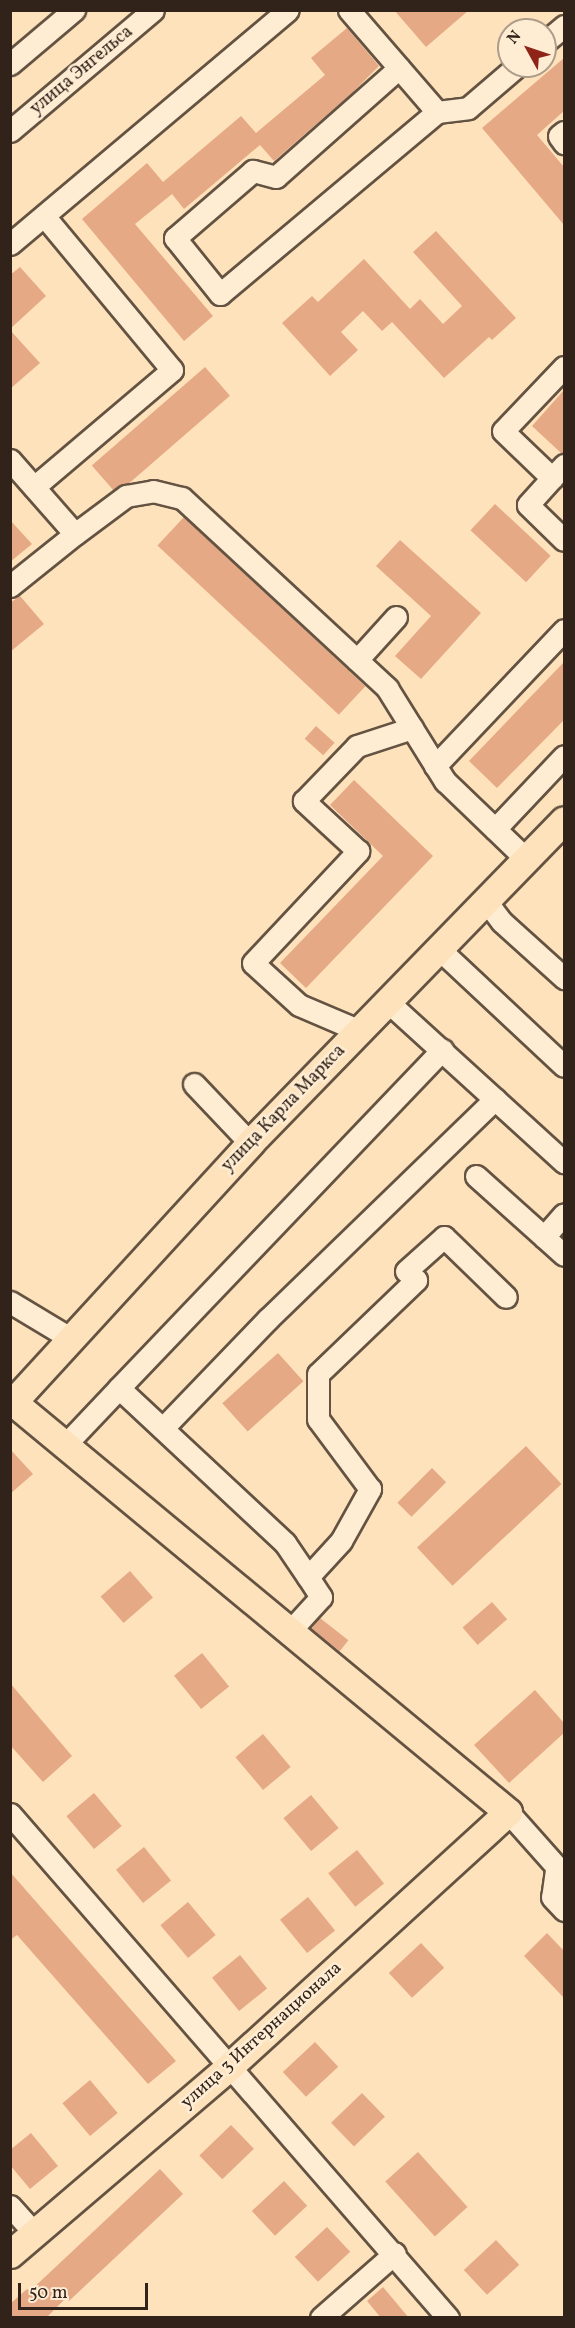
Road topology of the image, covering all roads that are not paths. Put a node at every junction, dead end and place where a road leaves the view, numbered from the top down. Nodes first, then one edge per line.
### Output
1 (74, 10) edge
2 (153, 10) edge
3 (288, 10) edge
4 (349, 10) edge
5 (10, 64) edge
6 (399, 68) junction
7 (504, 78) edge
8 (437, 112) junction
9 (10, 130) edge
10 (564, 132) edge
11 (564, 143) edge
12 (44, 216) junction
13 (10, 244) edge
14 (564, 367) edge
15 (10, 460) edge
16 (558, 471) edge
17 (34, 487) junction
18 (75, 534) junction
19 (564, 540) edge
20 (10, 586) edge
21 (396, 617) dead end
22 (564, 630) edge
23 (357, 660) junction
24 (412, 728) junction
25 (564, 756) edge
26 (435, 766) junction
27 (564, 820) edge
28 (495, 829) junction
29 (526, 859) junction
30 (486, 901) junction
31 (439, 949) junction
32 (564, 978) edge
33 (388, 1002) junction
34 (360, 1031) junction
35 (442, 1050) junction
36 (564, 1066) edge
37 (194, 1084) dead end
38 (495, 1099) junction
39 (250, 1143) junction
40 (564, 1162) edge
41 (476, 1176) dead end
42 (564, 1214) edge
43 (544, 1237) junction
44 (564, 1255) edge
45 (506, 1297) dead end
46 (10, 1302) edge
47 (70, 1338) junction
48 (118, 1388) junction
49 (11, 1402) edge
50 (163, 1428) junction
51 (64, 1445) junction
52 (308, 1577) junction
53 (290, 1631) junction
54 (508, 1812) junction
55 (10, 1814) edge
56 (560, 1873) edge
57 (564, 1910) edge
58 (231, 2065) junction
59 (10, 2205) edge
60 (35, 2234) junction
61 (395, 2253) junction
62 (10, 2254) edge
63 (321, 2318) edge
64 (448, 2318) edge

1 - 5 street
2 - 9 street, улица Энгельса
3 - 12 street
4 - 6 street
6 - 8 street
6 - 8 street
7 - 8 street
10 - 11 street
12 - 13 street
12 - 17 street
14 - 16 street
15 - 17 street
16 - 19 street
17 - 18 street
18 - 20 street
18 - 23 street
21 - 23 street
22 - 26 street
23 - 24 street
24 - 26 street
24 - 34 street
25 - 28 street
26 - 28 street
27 - 29 main road, улица Карла Маркса
28 - 29 street
29 - 30 main road, улица Карла Маркса
30 - 31 main road, улица Карла Маркса
30 - 32 street
31 - 33 main road, улица Карла Маркса
31 - 36 street
33 - 34 main road, улица Карла Маркса
33 - 35 street
34 - 39 main road, улица Карла Маркса
35 - 38 street
35 - 48 street
37 - 39 street
38 - 40 street
38 - 50 street
39 - 47 main road, улица Карла Маркса
41 - 43 street
42 - 43 street
43 - 44 street
45 - 52 street
46 - 47 street
47 - 49 main road, улица Карла Маркса
48 - 50 street
48 - 51 street
49 - 51 main road
50 - 52 street
51 - 53 main road
52 - 53 street
53 - 54 main road
54 - 56 street
54 - 58 main road, улица 3 Интернационала
55 - 58 street
56 - 57 street
58 - 60 main road, улица 3 Интернационала
58 - 61 street
59 - 60 street
60 - 62 main road, улица 3 Интернационала
61 - 63 street
61 - 64 street

